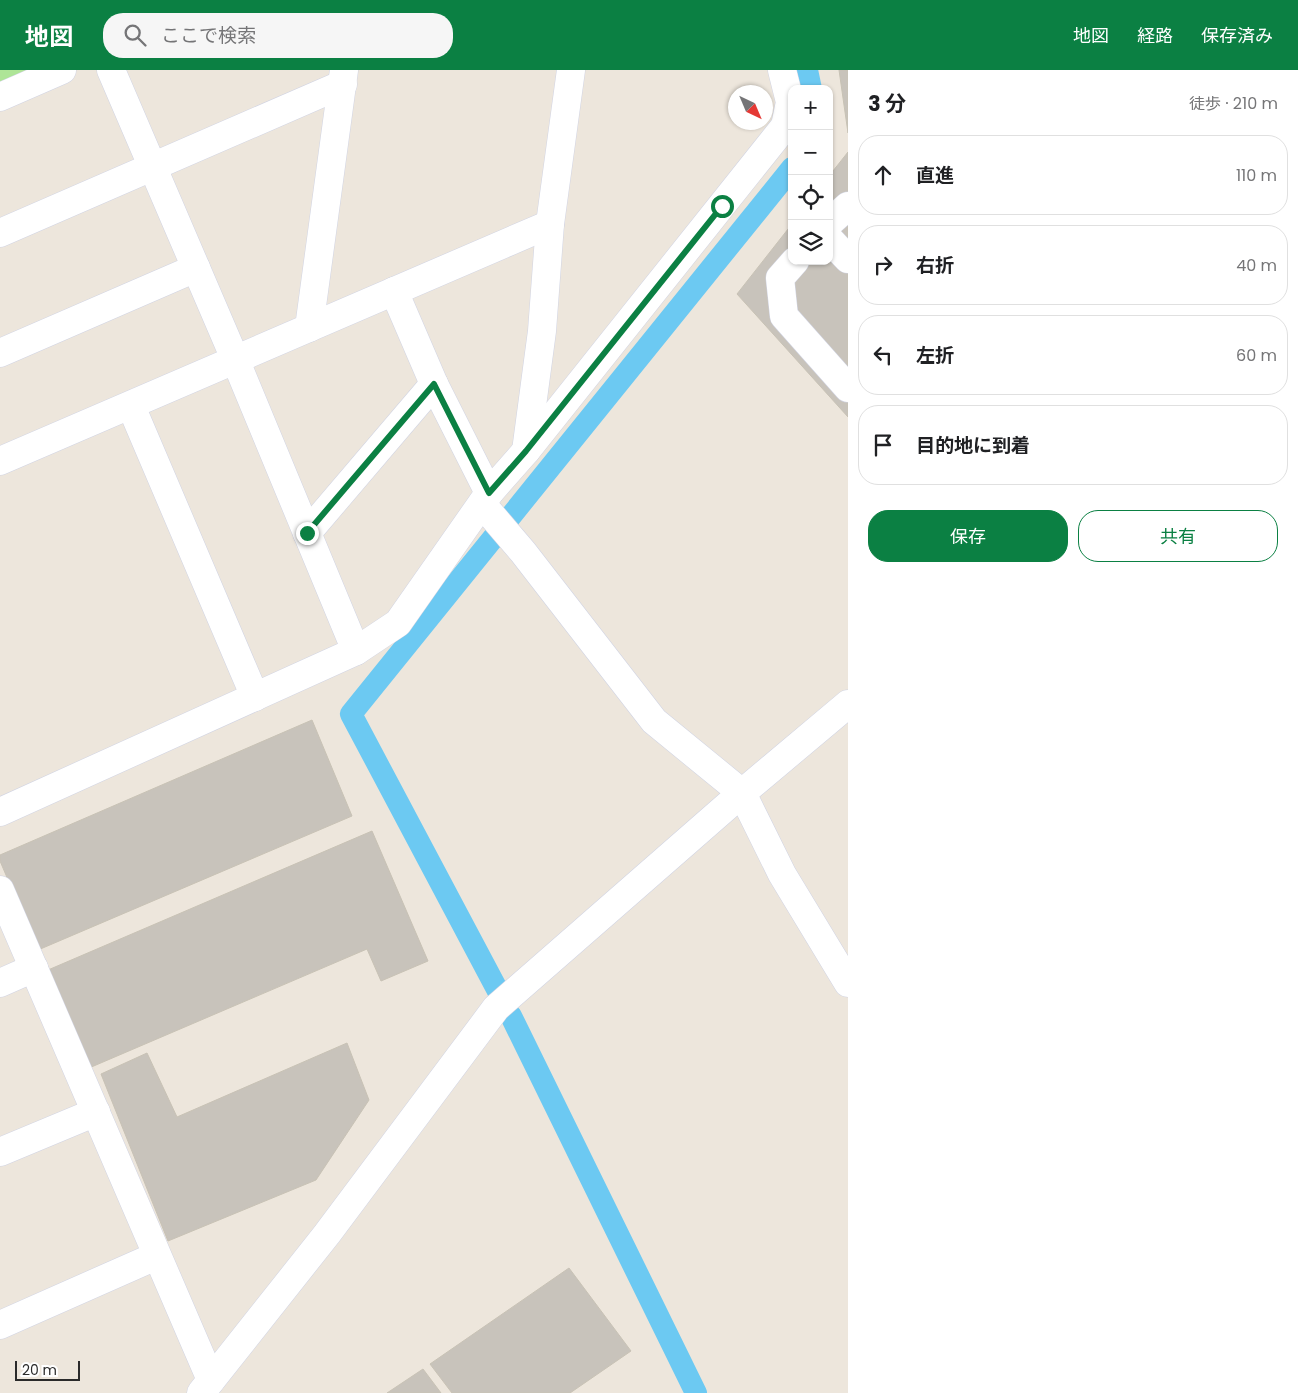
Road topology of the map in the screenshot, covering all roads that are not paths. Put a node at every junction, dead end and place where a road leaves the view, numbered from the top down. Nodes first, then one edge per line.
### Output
1 (62, 70) edge
2 (111, 70) edge
3 (570, 70) edge
4 (782, 70) edge
5 (344, 77) edge
6 (0, 97) edge
7 (153, 166) junction
8 (848, 206) edge
9 (833, 220) edge
10 (550, 224) junction
11 (0, 233) edge
12 (833, 243) edge
13 (848, 259) edge
14 (791, 265) edge
15 (196, 268) junction
16 (394, 291) junction
17 (309, 328) junction
18 (0, 353) edge
19 (235, 359) junction
20 (434, 384) junction
21 (848, 388) edge
22 (131, 406) junction
23 (526, 451) junction
24 (0, 461) edge
25 (487, 503) junction
26 (307, 533) junction
27 (356, 651) junction
28 (255, 697) junction
29 (848, 704) edge
30 (742, 793) junction
31 (0, 812) edge
32 (0, 890) edge
33 (34, 968) junction
34 (0, 983) edge
35 (848, 984) edge
36 (96, 1112) junction
37 (0, 1152) edge
38 (156, 1256) junction
39 (0, 1325) edge
40 (206, 1387) edge

1 - 6 street
2 - 7 street
3 - 10 street
4 - 23 street
5 - 7 street
5 - 17 street
7 - 11 street
7 - 15 street
8 - 9 street
10 - 16 street
10 - 23 street
12 - 13 street
14 - 21 street
15 - 18 street
15 - 19 street
16 - 17 street
16 - 20 street
17 - 19 street
19 - 22 street
19 - 26 street
20 - 25 street
20 - 26 street
22 - 24 street
22 - 28 street
23 - 25 street
25 - 27 street
25 - 30 street
26 - 27 street
27 - 28 street
28 - 31 street
29 - 30 street
30 - 35 street
30 - 40 street
32 - 33 street
33 - 34 street
33 - 36 street
36 - 37 street
36 - 38 street
38 - 39 street
38 - 40 street

